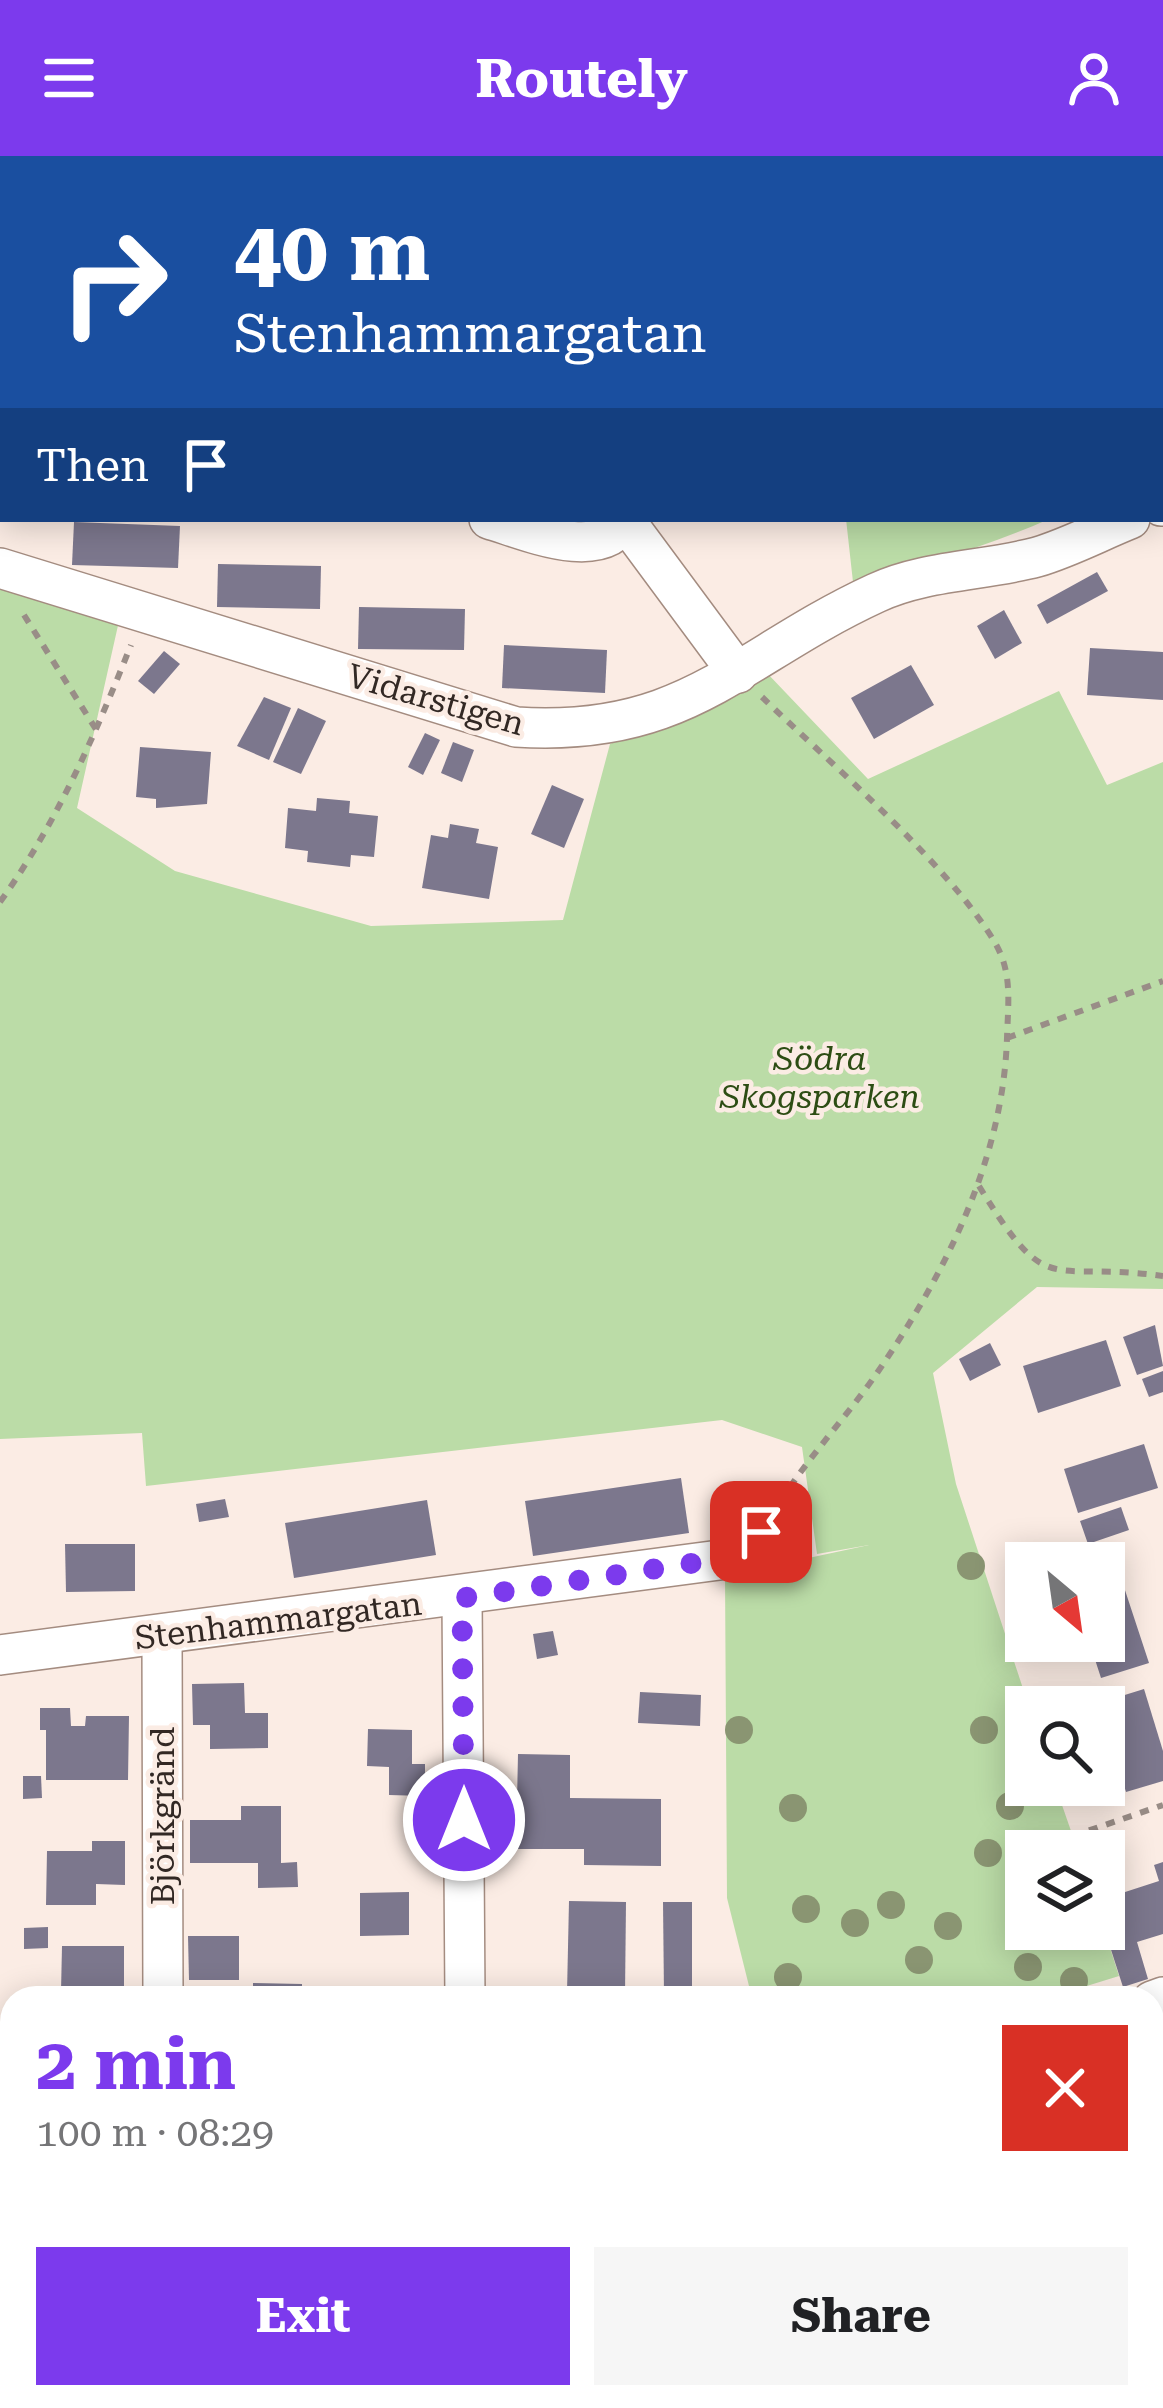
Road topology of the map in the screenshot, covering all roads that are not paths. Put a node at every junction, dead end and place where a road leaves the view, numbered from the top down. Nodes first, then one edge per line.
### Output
1 (500, 522) edge
2 (625, 522) edge
3 (627, 522) edge
4 (1123, 522) edge
5 (6, 582) edge
6 (738, 673) junction
7 (761, 1532) road end
8 (462, 1598) junction
9 (162, 1635) junction
10 (0, 1655) edge
11 (163, 1986) edge
12 (465, 1986) edge

1 - 2 street
3 - 6 street
4 - 6 street, Vidarstigen
5 - 6 street, Vidarstigen
7 - 8 street, Stenhammargatan
8 - 9 street, Stenhammargatan
8 - 12 street
9 - 10 street, Stenhammargatan
9 - 11 street, Björkgränd

